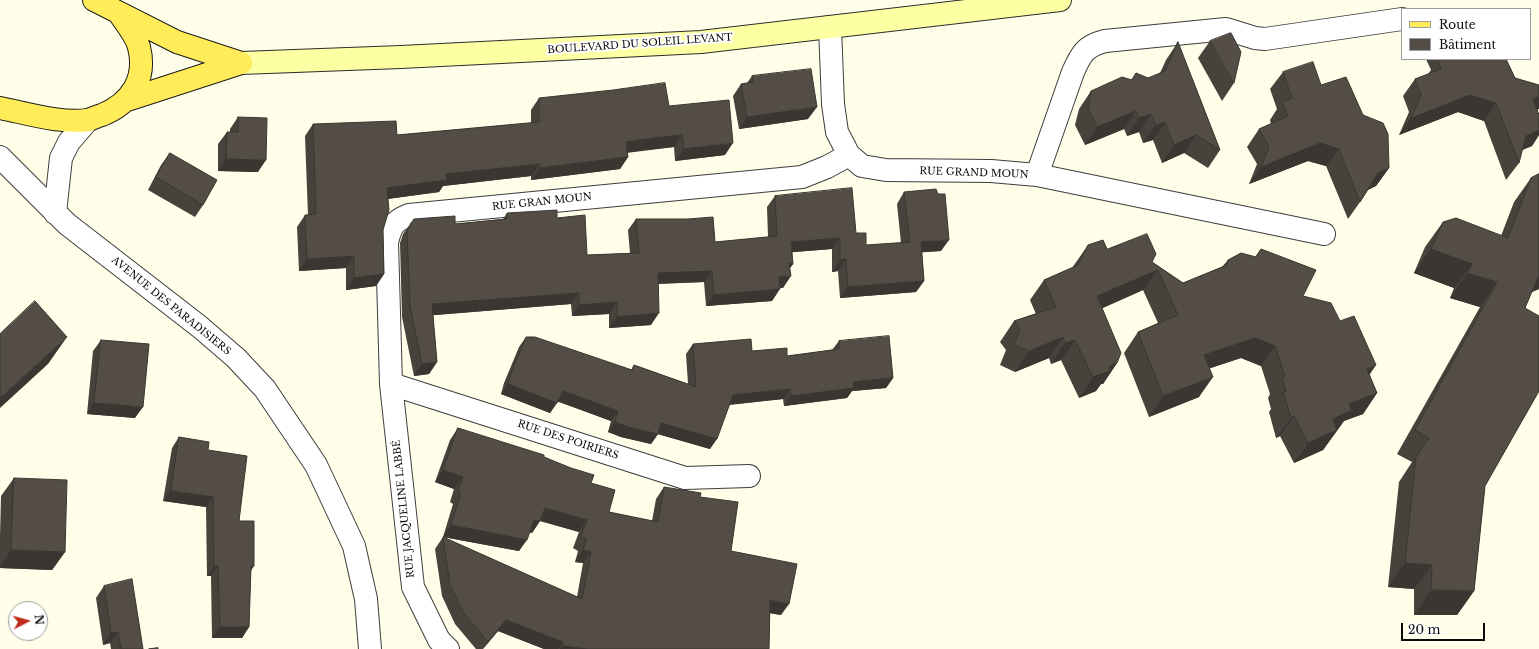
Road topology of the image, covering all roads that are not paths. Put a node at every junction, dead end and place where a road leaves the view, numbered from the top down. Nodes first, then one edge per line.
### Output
1 (94, 0) edge
2 (1060, 0) edge
3 (119, 13) junction
4 (1401, 19) edge
5 (830, 27) junction
6 (241, 63) junction
7 (127, 100) junction
8 (0, 108) edge
9 (88, 120) junction
10 (849, 155) junction
11 (0, 156) edge
12 (1037, 175) junction
13 (55, 214) junction
14 (1324, 234) dead end
15 (391, 384) junction
16 (749, 476) dead end
17 (370, 649) edge
18 (448, 649) edge

1 - 3 main road, BOULEVARD DU SOLEIL LEVANT
2 - 5 main road, BOULEVARD DU SOLEIL LEVANT
3 - 6 main road, BOULEVARD DU SOLEIL LEVANT
3 - 7 main road
4 - 12 street
5 - 6 main road, BOULEVARD DU SOLEIL LEVANT
5 - 10 street, RUE GRAND MOUN
6 - 7 main road, BOULEVARD DU SOLEIL LEVANT
7 - 9 main road
8 - 9 main road
9 - 13 street
10 - 12 street, RUE GRAND MOUN
10 - 15 street, RUE GRAN MOUN
11 - 13 street, AVENUE DES PARADISIERS
12 - 14 street, RUE GRAND MOUN
13 - 17 street, AVENUE DES PARADISIERS
15 - 16 street, RUE DES POIRIERS
15 - 18 street, RUE JACQUELINE LABBÉ

